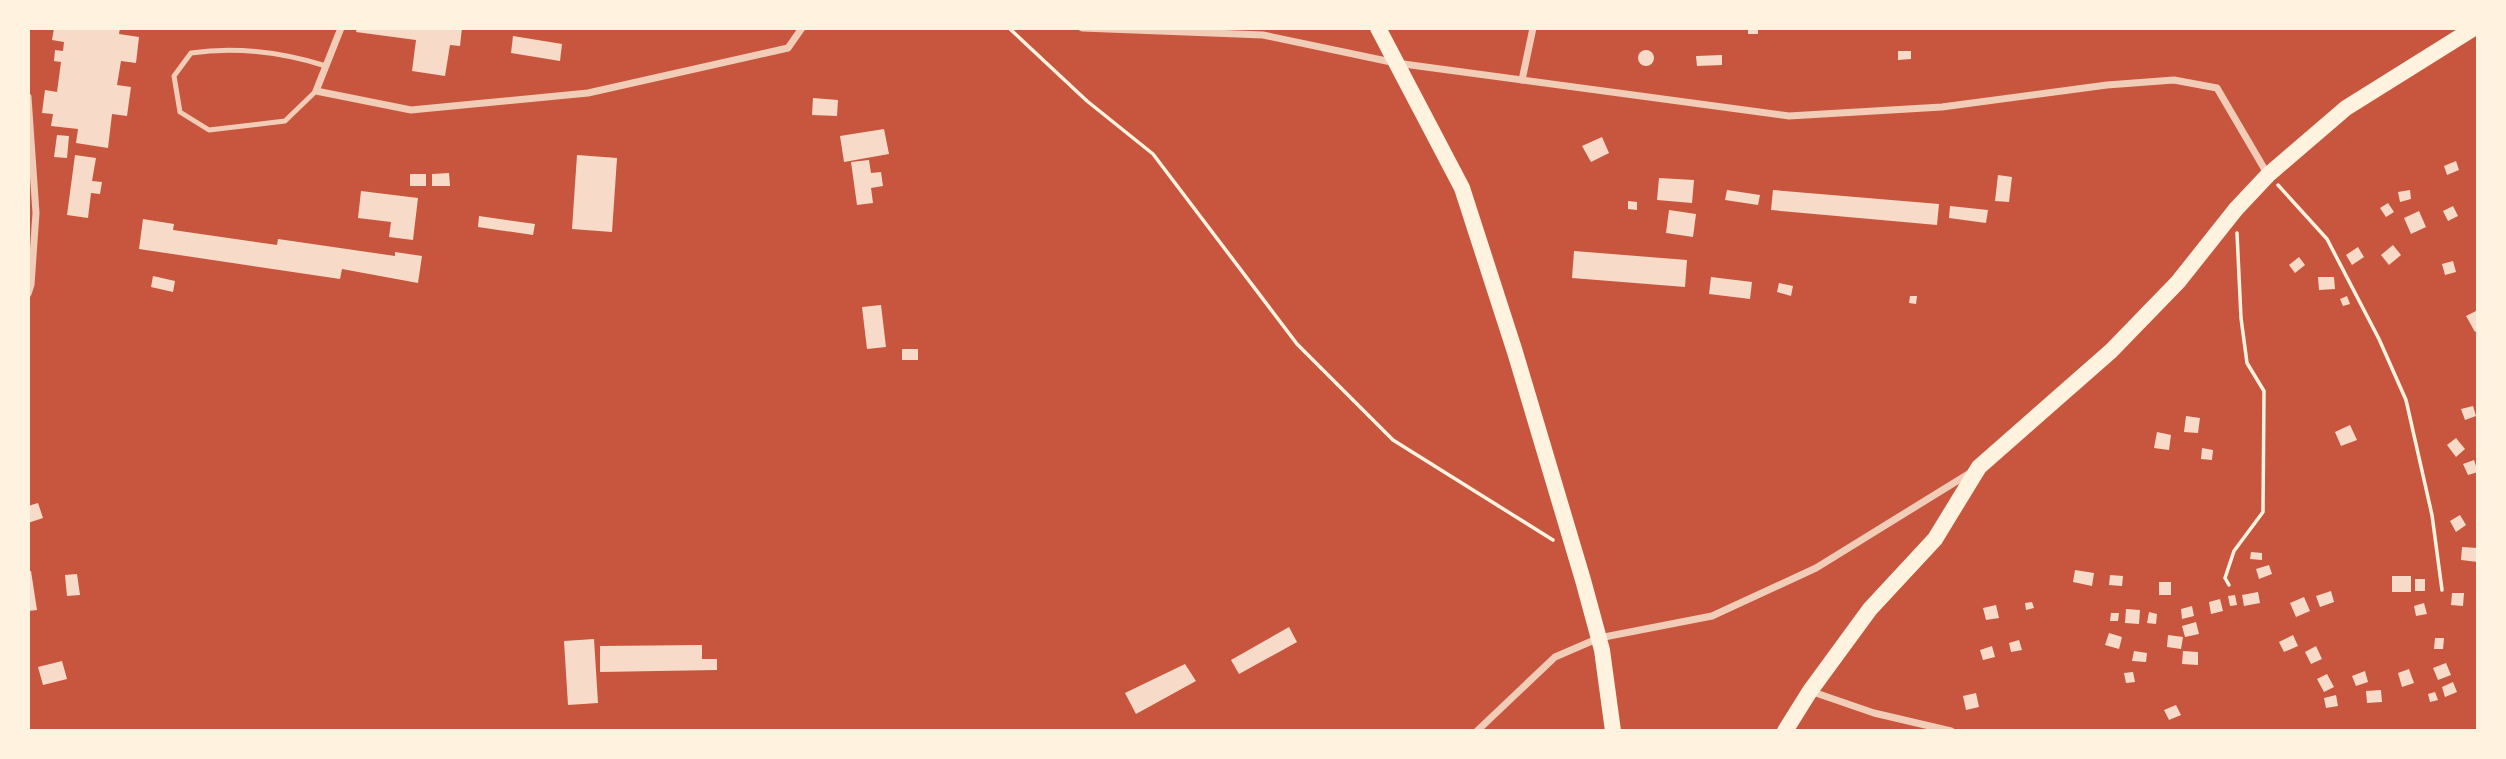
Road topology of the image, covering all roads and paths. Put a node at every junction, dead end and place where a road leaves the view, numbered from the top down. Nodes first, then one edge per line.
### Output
1 (341, 28) edge
2 (802, 28) edge
3 (1009, 28) edge
4 (1082, 28) edge
5 (1378, 28) edge
6 (1533, 28) edge
7 (2473, 28) edge
8 (1396, 63) junction
9 (326, 66) junction
10 (1522, 80) junction
11 (316, 91) junction
12 (28, 97) edge
13 (2268, 175) junction
14 (2236, 209) junction
15 (28, 294) edge
16 (1979, 467) junction
17 (1575, 553) junction
18 (2229, 585) dead end
19 (2442, 590) dead end
20 (1599, 638) junction
21 (1810, 691) junction
22 (1477, 731) edge
23 (1613, 731) edge
24 (1785, 731) edge
25 (1951, 731) edge

1 - 9 street
2 - 11 street
3 - 17 path
4 - 8 street
5 - 8 main road
6 - 10 street
7 - 13 main road
8 - 10 street
8 - 17 main road
9 - 11 street
9 - 11 lane
10 - 13 street
12 - 15 street
13 - 14 main road
13 - 19 path
14 - 16 main road
14 - 18 path
16 - 20 street
16 - 21 main road
17 - 20 main road
20 - 22 street
20 - 23 main road
21 - 24 main road
21 - 25 street

